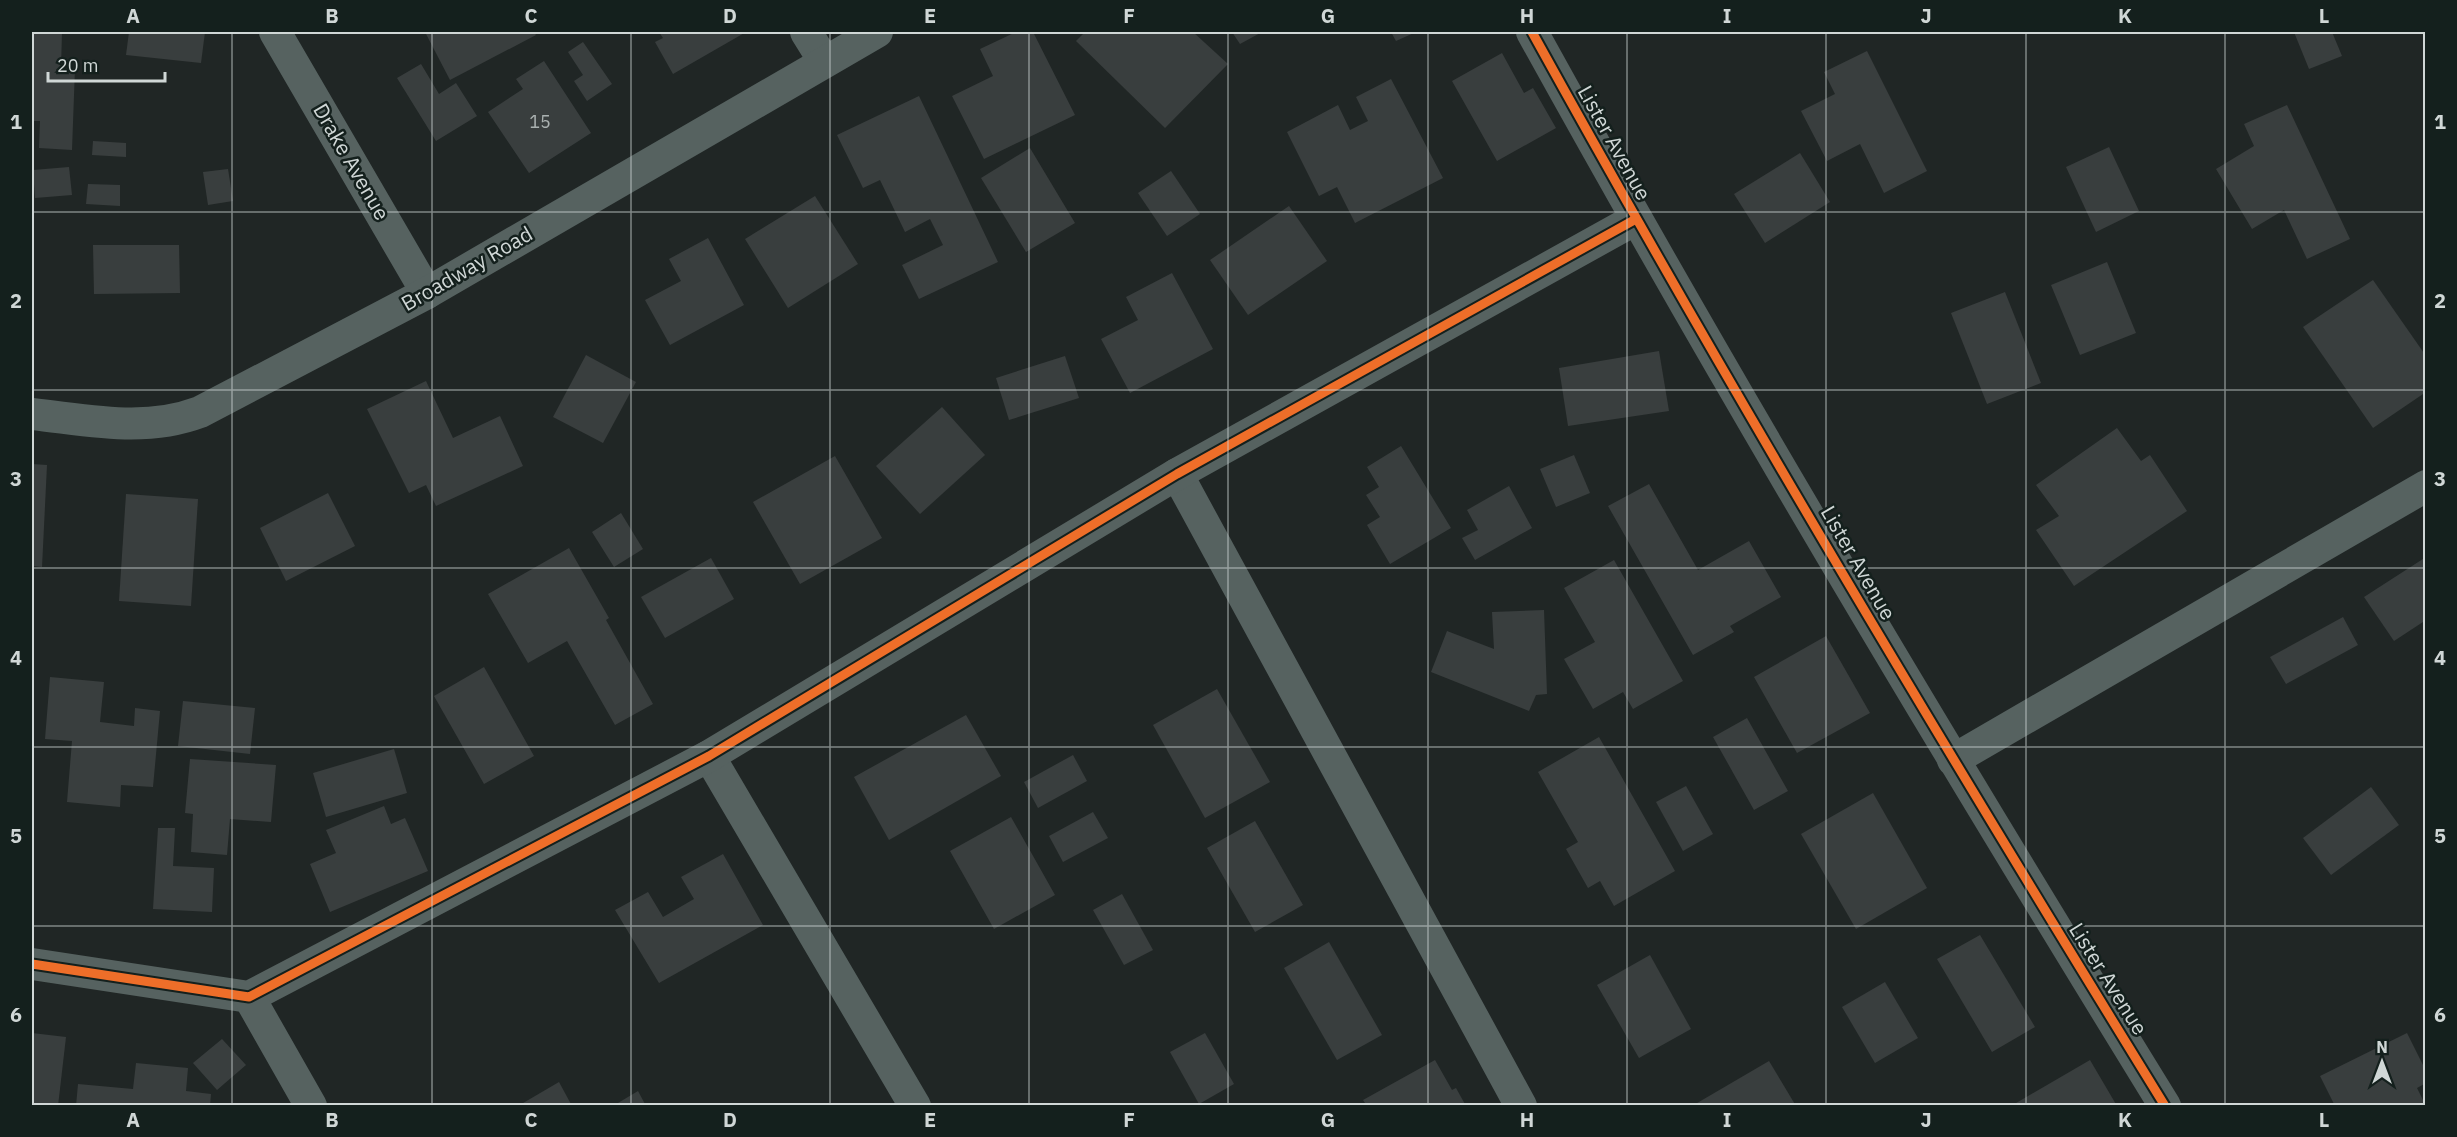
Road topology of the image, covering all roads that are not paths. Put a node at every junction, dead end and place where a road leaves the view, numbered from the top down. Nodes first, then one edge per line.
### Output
1 (275, 32) edge
2 (806, 32) edge
3 (877, 32) edge
4 (1532, 32) edge
5 (824, 61) junction
6 (1635, 219) junction
7 (428, 293) junction
8 (32, 414) edge
9 (1176, 474) junction
10 (2426, 486) edge
11 (709, 756) junction
12 (1953, 760) junction
13 (32, 964) edge
14 (249, 997) junction
15 (311, 1106) edge
16 (915, 1106) edge
17 (1521, 1106) edge
18 (2165, 1106) edge

1 - 7 street, Drake Avenue
2 - 5 street
3 - 5 street, Broadway Road
4 - 6 street, Lister Avenue
5 - 7 street, Broadway Road
6 - 9 street
6 - 12 street, Lister Avenue
7 - 8 street, Broadway Road
9 - 11 street
9 - 17 street
10 - 12 street
11 - 14 street
11 - 16 street
12 - 18 street, Lister Avenue
13 - 14 street
14 - 15 street

